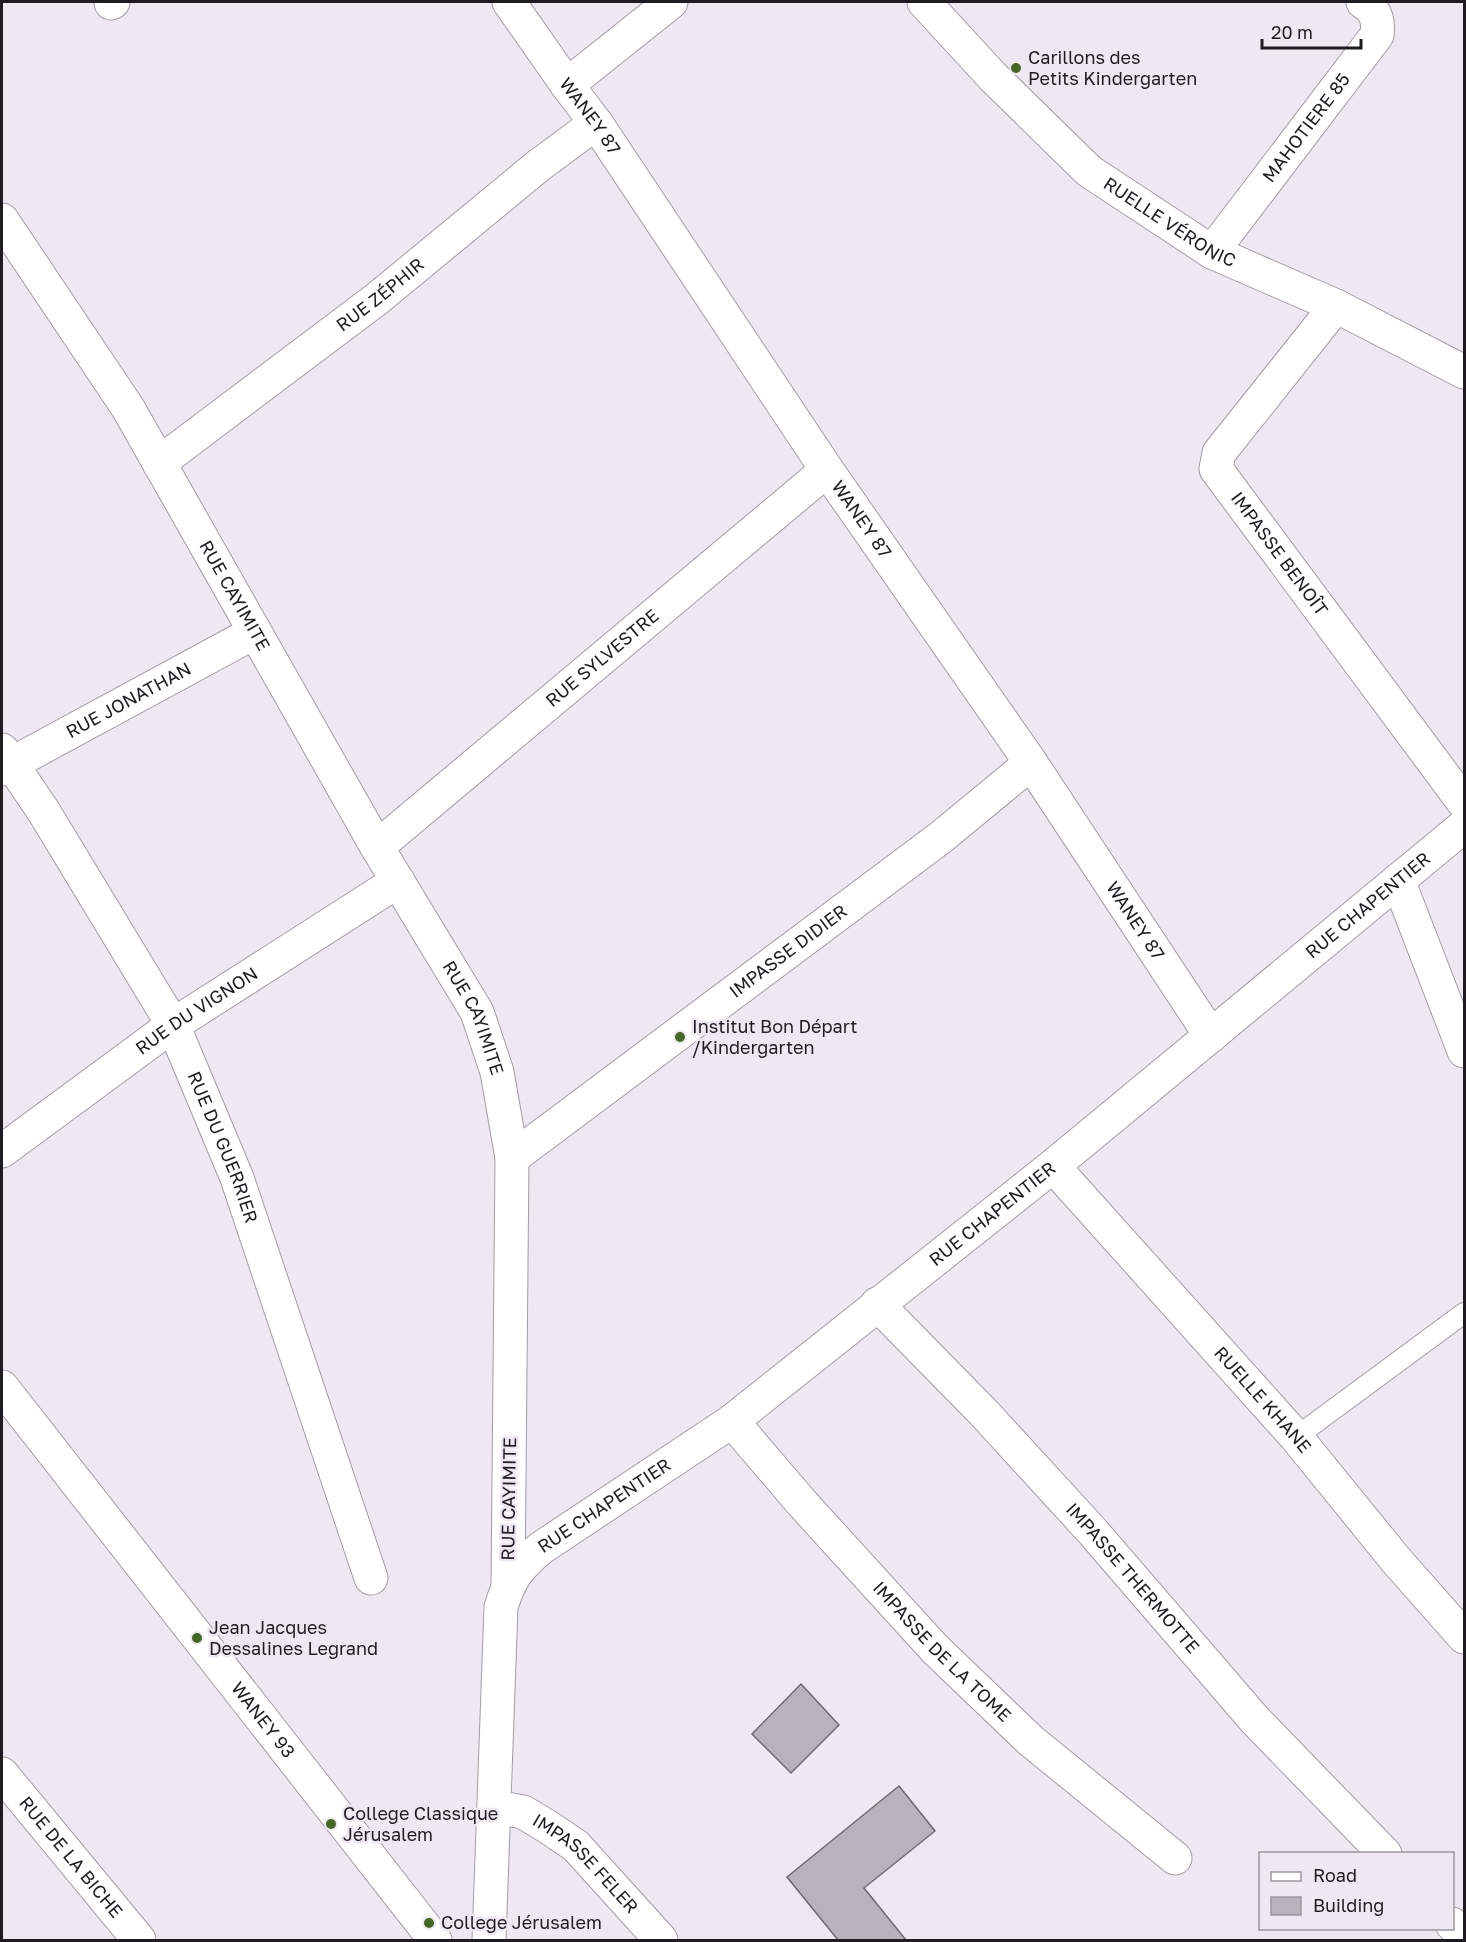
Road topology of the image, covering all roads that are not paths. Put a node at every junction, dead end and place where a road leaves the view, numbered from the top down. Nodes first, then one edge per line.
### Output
1 (509, 2) edge
2 (671, 2) edge
3 (924, 2) edge
4 (1363, 2) edge
5 (567, 85) junction
6 (596, 123) junction
7 (2, 220) edge
8 (1212, 252) junction
9 (1336, 306) junction
10 (1464, 372) edge
11 (159, 463) junction
12 (827, 470) junction
13 (255, 632) junction
14 (5, 761) edge
15 (1031, 763) junction
16 (1464, 803) edge
17 (1464, 826) edge
18 (377, 847) junction
19 (1398, 880) junction
20 (398, 881) junction
21 (173, 1025) junction
22 (1211, 1036) junction
23 (1464, 1051) edge
24 (2, 1150) edge
25 (512, 1158) junction
26 (1053, 1166) junction
27 (877, 1304) junction
28 (1464, 1313) edge
29 (2, 1387) edge
30 (732, 1421) junction
31 (1296, 1437) junction
32 (370, 1578) dead end
33 (508, 1586) junction
34 (1464, 1637) edge
35 (2, 1774) edge
36 (495, 1807) junction
37 (1383, 1852) edge
38 (1175, 1858) dead end
39 (139, 1941) edge
40 (435, 1941) edge
41 (489, 1941) edge
42 (661, 1941) edge

1 - 5 street, WANEY 87
2 - 5 street
3 - 8 street, RUELLE VÉRONIC
4 - 8 street, MAHOTIERE 85
5 - 6 street, WANEY 87
6 - 11 street, RUE ZÉPHIR
6 - 12 street, WANEY 87
7 - 11 street, RUE CAYIMITE
8 - 9 street, RUELLE VÉRONIC
9 - 10 street, RUELLE VÉRONIC
9 - 16 street, IMPASSE BENOÎT
11 - 13 street, RUE CAYIMITE
12 - 15 street, WANEY 87
12 - 18 street, RUE SYLVESTRE
13 - 14 street, RUE JONATHAN
13 - 18 street, RUE CAYIMITE
14 - 21 street, RUE DU GUERRIER
15 - 22 street, WANEY 87
15 - 25 street, IMPASSE DIDIER
17 - 19 street, RUE CHAPENTIER
18 - 20 street, RUE CAYIMITE
19 - 22 street, RUE CHAPENTIER
19 - 23 street
20 - 21 street, RUE DU VIGNON
20 - 25 street, RUE CAYIMITE
21 - 24 street, RUE DU VIGNON
21 - 32 street, RUE DU GUERRIER
22 - 26 street, RUE CHAPENTIER
25 - 33 street, RUE CAYIMITE
26 - 27 street, RUE CHAPENTIER
26 - 31 street, RUELLE KHANE
27 - 30 street, RUE CHAPENTIER
27 - 37 street, IMPASSE THERMOTTE
28 - 31 lane
29 - 40 street, WANEY 93
30 - 33 street, RUE CHAPENTIER
30 - 38 street, IMPASSE DE LA TOME
31 - 34 street, RUELLE KHANE
33 - 36 street, RUE CAYIMITE
35 - 39 street, RUE DE LA BICHE
36 - 41 street, RUE CAYIMITE
36 - 42 street, IMPASSE FELER

